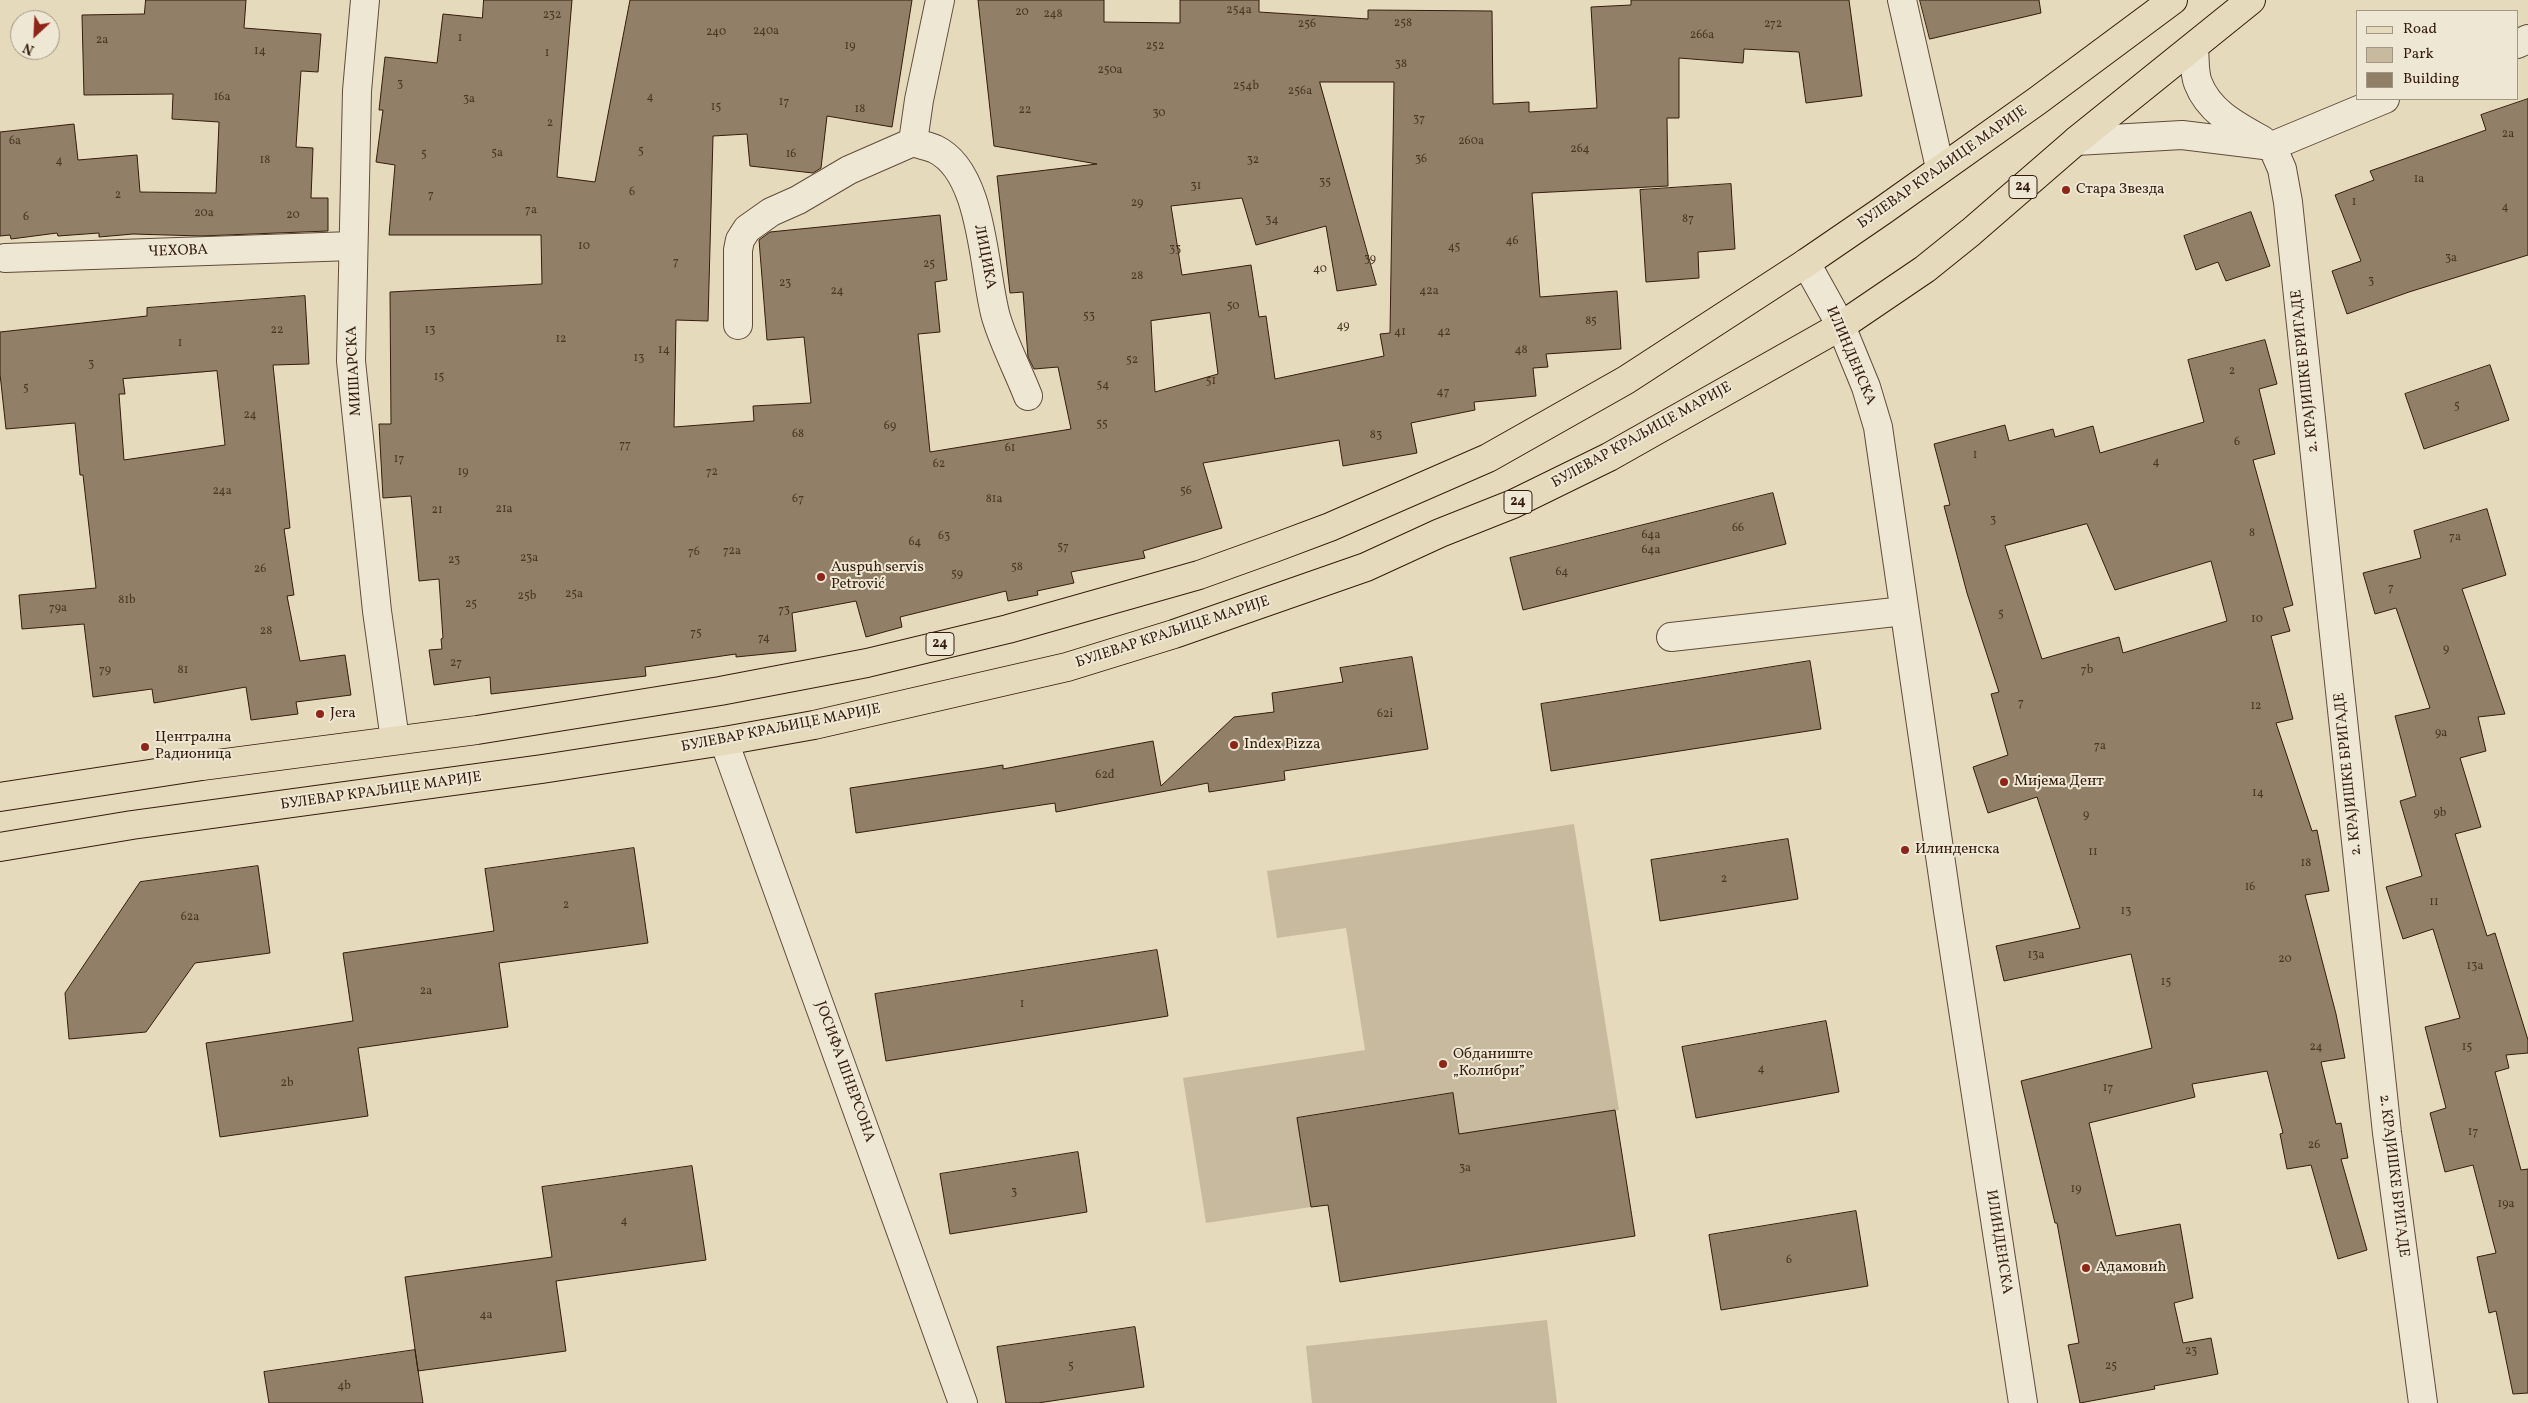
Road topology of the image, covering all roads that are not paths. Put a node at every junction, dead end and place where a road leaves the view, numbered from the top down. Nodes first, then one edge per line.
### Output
1 (365, 0) edge
2 (940, 0) edge
3 (1902, 0) edge
4 (2251, 0) edge
5 (2168, 4) edge
6 (2197, 45) junction
7 (2383, 100) edge
8 (2076, 141) junction
9 (913, 142) junction
10 (2272, 146) junction
11 (1940, 168) junction
12 (352, 246) junction
13 (5, 258) dead end
14 (1806, 264) junction
15 (738, 325) dead end
16 (1841, 326) junction
17 (1028, 396) dead end
18 (1904, 611) junction
19 (1670, 637) dead end
20 (395, 740) junction
21 (724, 741) junction
22 (0, 797) edge
23 (0, 847) edge
24 (963, 1403) edge
25 (2023, 1403) edge
26 (2423, 1403) edge

1 - 12 street, МИШАРСКА
2 - 9 street
3 - 11 street
4 - 6 main road, 24
5 - 11 main road, БУЛЕВАР КРАЉИЦЕ МАРИЈЕ / 24
6 - 8 main road, БУЛЕВАР КРАЉИЦЕ МАРИЈЕ / 24
6 - 10 street
7 - 10 street
8 - 10 street
8 - 16 main road, БУЛЕВАР КРАЉИЦЕ МАРИЈЕ / 24
9 - 15 street
9 - 17 street, ЛИЦИКА
10 - 26 street, 2. КРАЈИШКЕ БРИГАДЕ
11 - 14 main road, БУЛЕВАР КРАЉИЦЕ МАРИЈЕ / 24
12 - 13 street, ЧЕХОВА
12 - 20 street, МИШАРСКА
14 - 16 street, ИЛИНДЕНСКА
14 - 20 main road, БУЛЕВАР КРАЉИЦЕ МАРИЈЕ / 24
16 - 18 street, ИЛИНДЕНСКА
16 - 21 main road, БУЛЕВАР КРАЉИЦЕ МАРИЈЕ / 24
18 - 19 street
18 - 25 street, ИЛИНДЕНСКА
20 - 22 main road, БУЛЕВАР КРАЉИЦЕ МАРИЈЕ / 24
21 - 23 main road, БУЛЕВАР КРАЉИЦЕ МАРИЈЕ / 24
21 - 24 street, ЈОСИФА ШНЕРСОНА

